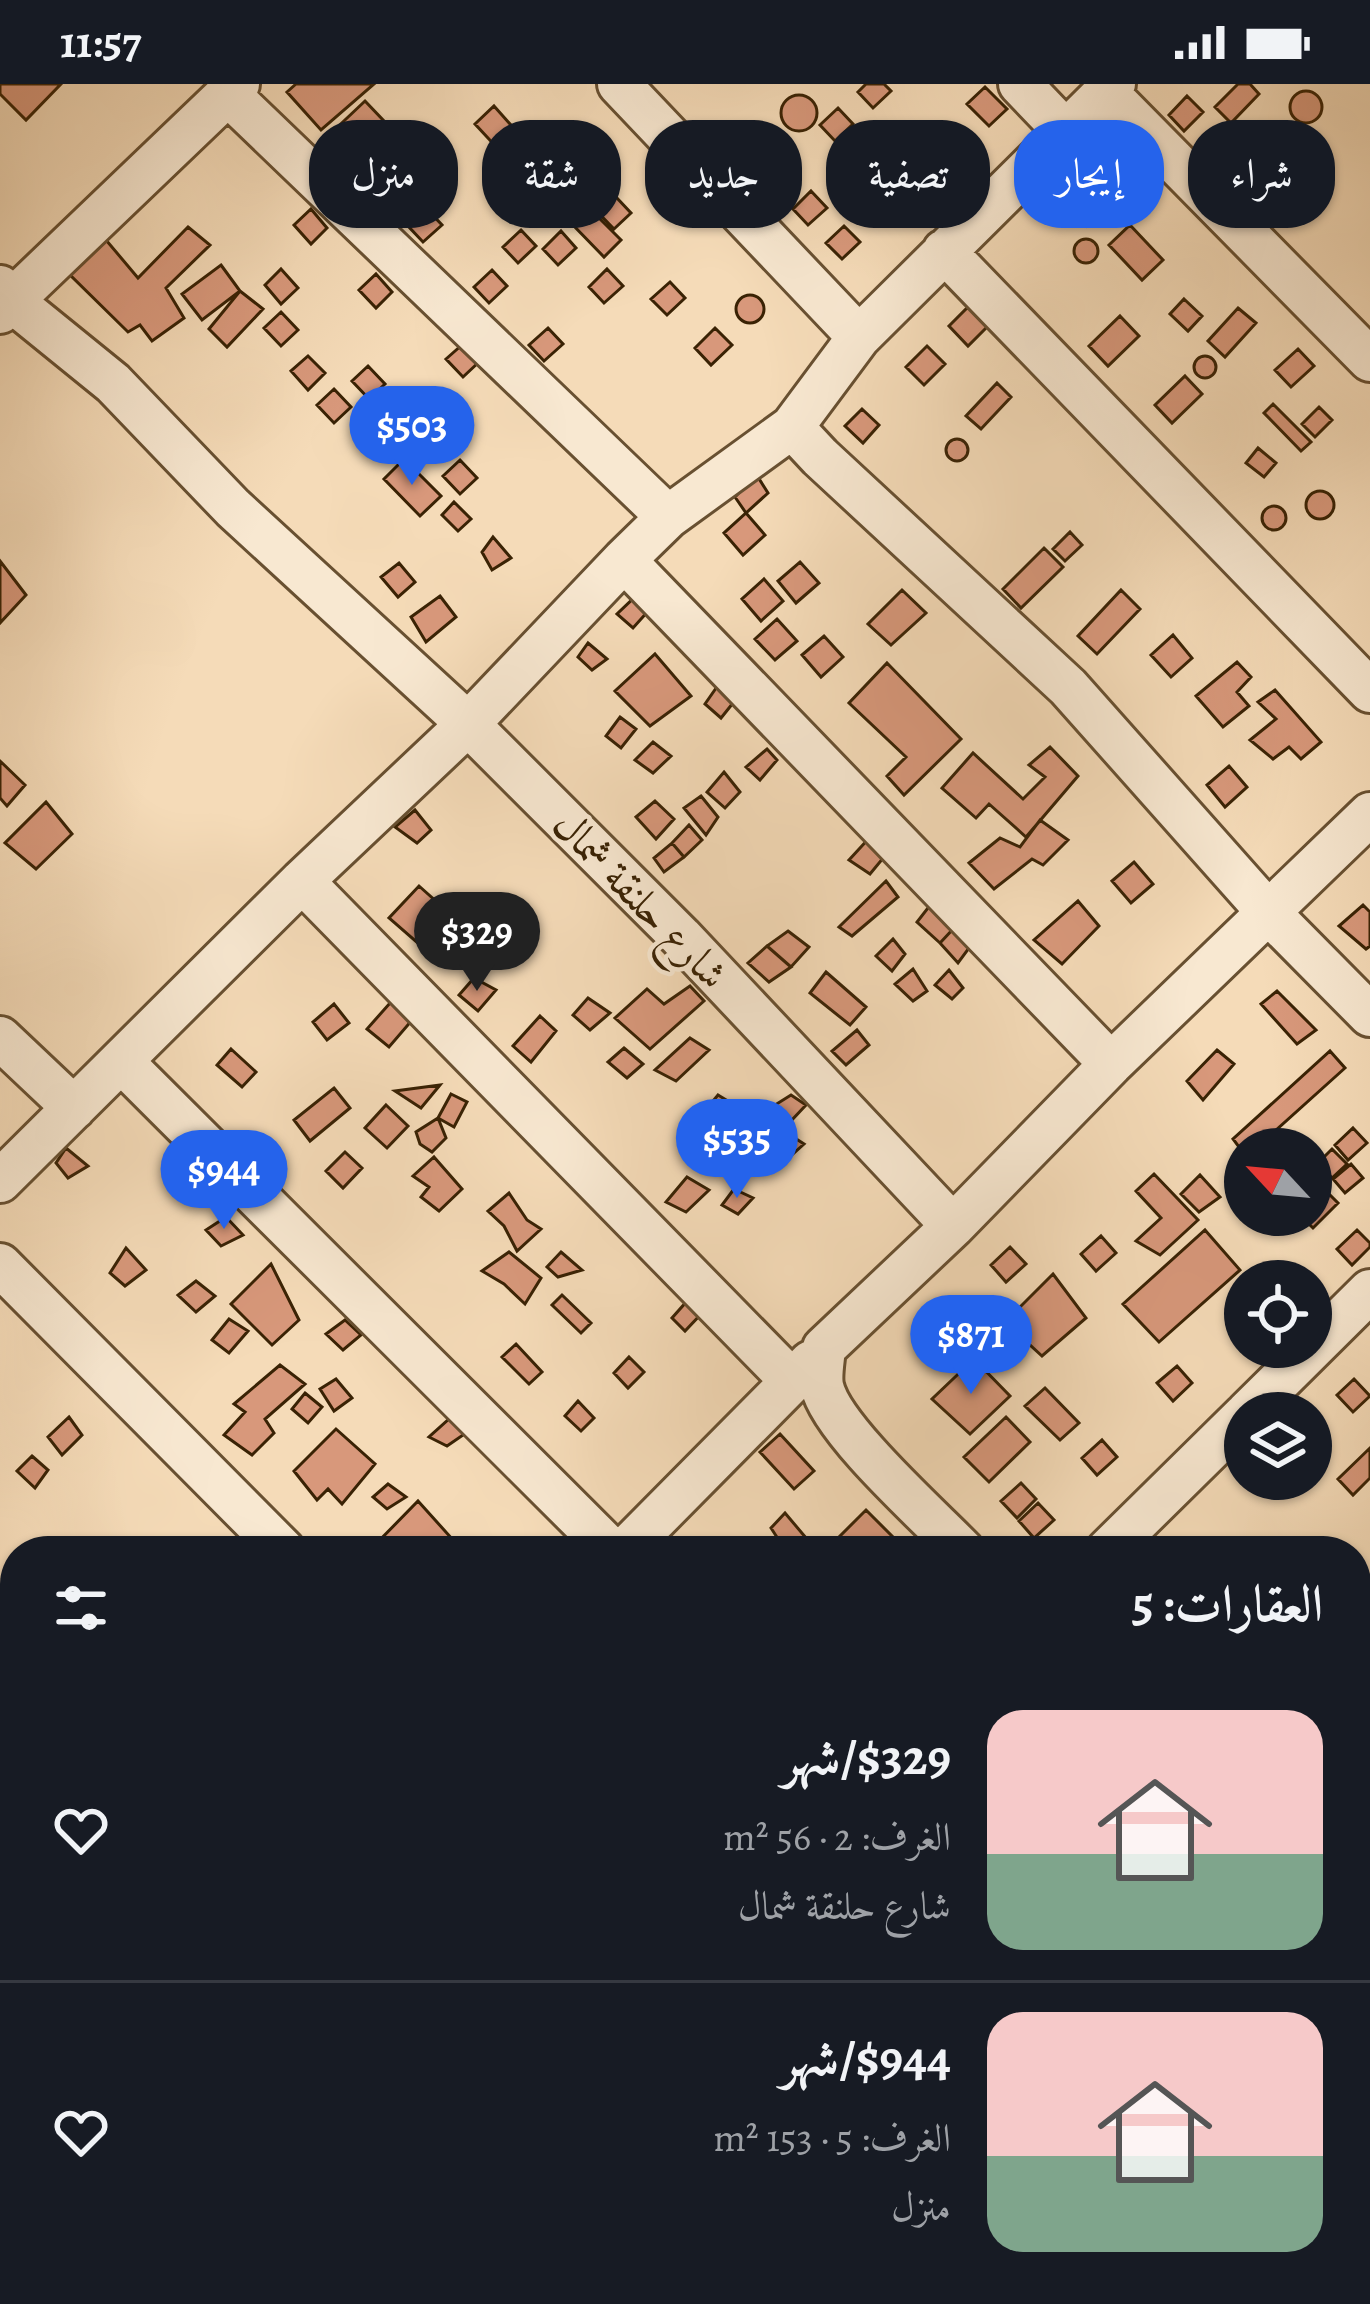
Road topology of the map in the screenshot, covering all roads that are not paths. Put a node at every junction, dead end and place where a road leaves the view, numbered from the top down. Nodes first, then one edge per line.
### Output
1 (619, 84) edge
2 (1020, 84) edge
3 (1110, 88) edge
4 (233, 89) edge
5 (1054, 120) edge
6 (1077, 120) edge
7 (1014, 182) edge
8 (944, 251) junction
9 (4, 300) edge
10 (859, 337) junction
11 (1370, 360) edge
12 (792, 427) junction
13 (668, 518) junction
14 (624, 560) junction
15 (1370, 691) edge
16 (468, 724) junction
17 (1370, 814) edge
18 (302, 881) junction
19 (1268, 912) junction
20 (1370, 1015) edge
21 (0, 1038) edge
22 (122, 1062) junction
23 (1112, 1064) junction
24 (74, 1108) junction
25 (0, 1181) edge
26 (953, 1226) junction
27 (0, 1264) edge
28 (1370, 1291) edge
29 (824, 1348) junction
30 (792, 1381) junction
31 (1268, 1392) edge
32 (1224, 1436) edge
33 (269, 1536) edge
34 (597, 1536) edge
35 (639, 1536) edge
36 (948, 1536) edge
37 (1122, 1536) edge

1 - 10 street
2 - 5 street
3 - 6 street
3 - 11 street
4 - 9 street
4 - 13 street
7 - 8 street
8 - 10 street
8 - 15 street
9 - 16 street, شارع حلنقة شمال
10 - 12 street
12 - 13 street
12 - 19 street
13 - 14 street
14 - 16 street
14 - 23 street
16 - 18 street
16 - 26 street, شارع حلنقة شمال
17 - 19 street
18 - 22 street
18 - 30 street
19 - 20 street
19 - 23 street
21 - 24 street
22 - 24 street
22 - 34 street
23 - 26 street
24 - 25 street
26 - 29 street
27 - 33 street
28 - 31 street
29 - 30 street
29 - 36 street
30 - 35 street
32 - 37 street

